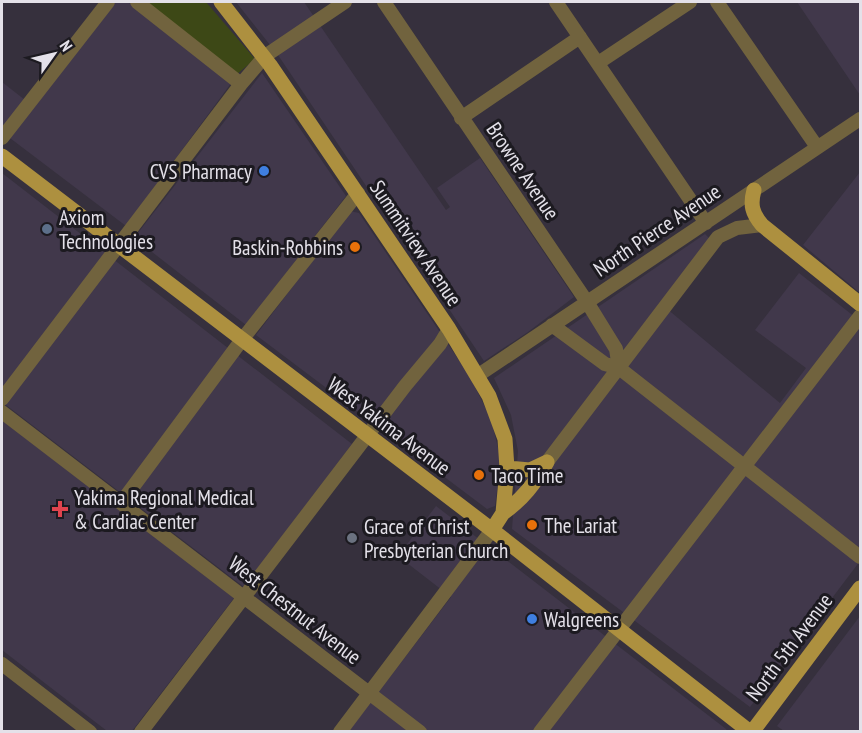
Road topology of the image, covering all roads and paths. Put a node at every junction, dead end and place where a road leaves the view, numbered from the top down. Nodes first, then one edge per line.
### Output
1 (108, 2) edge
2 (137, 2) edge
3 (221, 2) edge
4 (345, 2) edge
5 (384, 2) edge
6 (556, 2) edge
7 (690, 2) edge
8 (717, 2) edge
9 (580, 37) junction
10 (265, 56) junction
11 (598, 63) junction
12 (241, 84) junction
13 (462, 118) junction
14 (861, 119) edge
15 (2, 138) edge
16 (817, 147) junction
17 (2, 156) edge
18 (754, 189) junction
19 (358, 193) junction
20 (710, 220) junction
21 (762, 225) junction
22 (725, 233) junction
23 (118, 246) junction
24 (587, 302) junction
25 (861, 304) edge
26 (861, 316) edge
27 (552, 325) junction
28 (449, 329) junction
29 (241, 340) junction
30 (619, 368) junction
31 (477, 376) junction
32 (2, 399) edge
33 (2, 412) edge
34 (367, 436) junction
35 (547, 462) junction
36 (743, 466) junction
37 (507, 468) junction
38 (121, 503) junction
39 (503, 513) junction
40 (492, 530) junction
41 (861, 557) edge
42 (861, 588) edge
43 (245, 597) junction
44 (619, 630) junction
45 (2, 664) edge
46 (369, 693) junction
47 (90, 732) edge
48 (141, 732) edge
49 (340, 732) edge
50 (420, 732) edge
51 (540, 732) edge
52 (751, 732) edge

1 - 15 street
2 - 12 street
3 - 10 main road, Summitview Avenue
4 - 10 street
5 - 13 street, Browne Avenue
6 - 9 street
7 - 11 street
8 - 16 street
9 - 11 street
9 - 13 street
10 - 12 street
10 - 19 main road, Summitview Avenue
11 - 20 street
12 - 23 street
13 - 24 street, Browne Avenue
14 - 16 street, North Pierce Avenue
16 - 18 street, North Pierce Avenue
17 - 23 main road, West Yakima Avenue
18 - 20 street, North Pierce Avenue
18 - 21 main road
19 - 28 main road, Summitview Avenue
19 - 29 street
20 - 22 street
20 - 24 street, North Pierce Avenue
21 - 22 street
21 - 25 main road
22 - 30 street
23 - 29 main road, West Yakima Avenue
23 - 32 street
24 - 27 street, North Pierce Avenue
24 - 30 street, Browne Avenue
26 - 36 street
27 - 30 street
27 - 31 street, North Pierce Avenue
28 - 31 main road, Summitview Avenue
28 - 34 street
29 - 34 main road, West Yakima Avenue
29 - 38 street
30 - 35 street
30 - 36 street
31 - 37 main road, Summitview Avenue
33 - 38 street, West Chestnut Avenue
34 - 40 main road, West Yakima Avenue
34 - 43 street
35 - 37 main road
35 - 39 main road
36 - 41 street
36 - 44 street
37 - 39 main road, Summitview Avenue
38 - 43 street, West Chestnut Avenue
39 - 40 main road, Summitview Avenue
40 - 44 main road, West Yakima Avenue
40 - 46 street
42 - 52 main road, North 5th Avenue
43 - 46 street, West Chestnut Avenue
43 - 48 street
44 - 51 street
44 - 52 main road, West Yakima Avenue
45 - 47 street
46 - 49 street
46 - 50 street, West Chestnut Avenue

